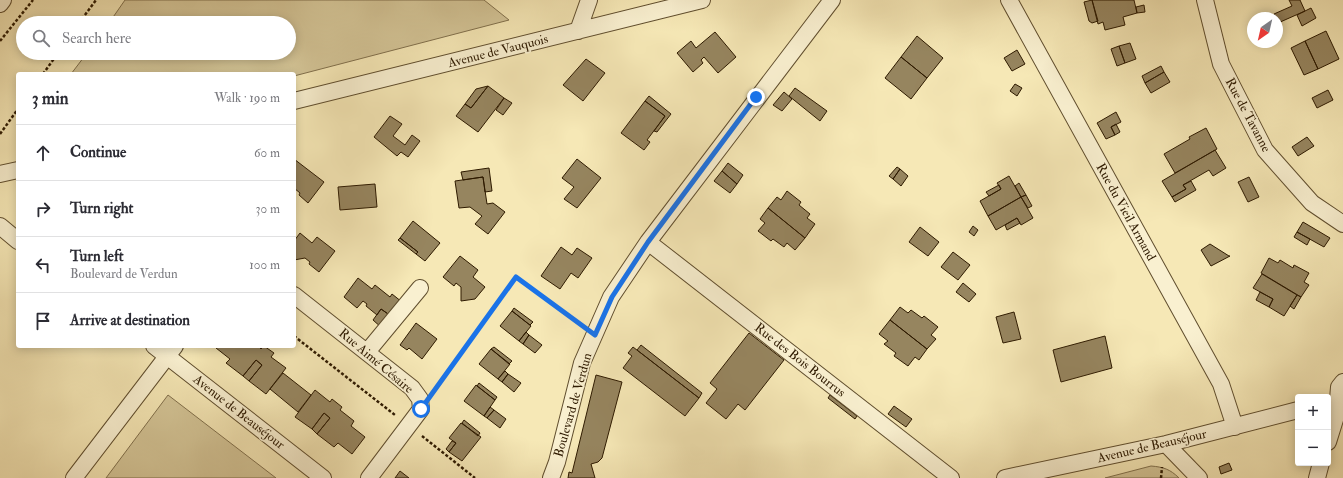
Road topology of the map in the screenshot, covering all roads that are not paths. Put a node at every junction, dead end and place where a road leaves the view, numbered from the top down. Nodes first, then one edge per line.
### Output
1 (3, 0) edge
2 (589, 0) edge
3 (702, 0) edge
4 (832, 0) edge
5 (1009, 0) edge
6 (1204, 0) edge
7 (0, 4) edge
8 (578, 31) junction
9 (296, 101) edge
10 (16, 170) edge
11 (0, 174) edge
12 (1343, 224) edge
13 (0, 226) edge
14 (16, 238) edge
15 (648, 242) junction
16 (420, 288) dead end
17 (296, 297) edge
18 (161, 348) edge
19 (171, 351) edge
20 (367, 352) junction
21 (1343, 382) edge
22 (1336, 400) edge
23 (1295, 411) edge
24 (1235, 427) junction
25 (1331, 432) edge
26 (1166, 444) junction
27 (1320, 466) edge
28 (74, 478) edge
29 (323, 478) edge
30 (369, 478) edge
31 (551, 478) edge
32 (951, 478) edge
33 (1005, 478) edge
34 (1199, 478) edge
35 (1317, 478) edge

1 - 7 street
2 - 8 street
3 - 8 street, Avenue de Vauquois
4 - 15 street, Boulevard de Verdun
5 - 24 street, Rue du Vieil Armand
6 - 12 street, Rue de Tavanne
8 - 9 street, Avenue de Vauquois
10 - 11 street
13 - 14 street
15 - 31 street, Boulevard de Verdun
15 - 32 street, Rue des Bois Bourrus
16 - 20 street
17 - 20 street, Rue Aimé Césaire
18 - 19 street, Avenue de Beauséjour
19 - 28 street
19 - 29 street, Avenue de Beauséjour
20 - 30 street, Rue Aimé Césaire
21 - 22 street
22 - 25 street
23 - 24 street, Avenue de Beauséjour
24 - 26 street, Avenue de Beauséjour
26 - 33 street, Avenue de Beauséjour
26 - 34 street
27 - 35 street

